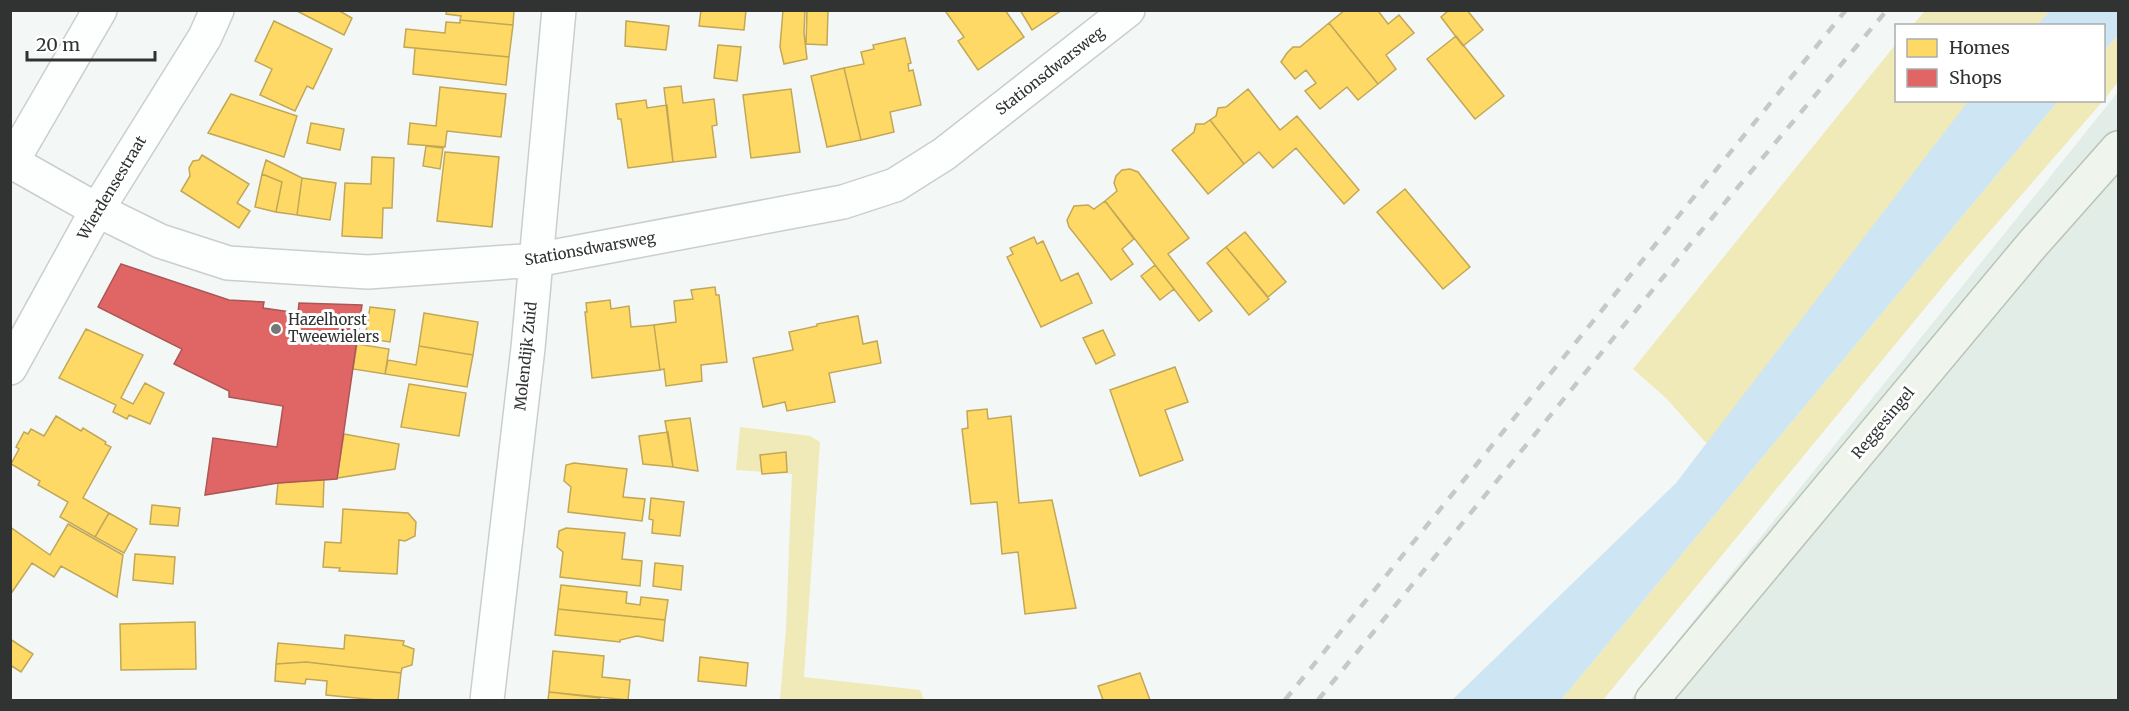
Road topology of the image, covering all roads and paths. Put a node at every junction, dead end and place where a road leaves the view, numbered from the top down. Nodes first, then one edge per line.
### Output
1 (100, 10) edge
2 (217, 10) edge
3 (559, 10) edge
4 (1128, 10) edge
5 (2118, 148) edge
6 (11, 163) edge
7 (97, 210) junction
8 (536, 260) junction
9 (10, 368) edge
10 (486, 700) edge
11 (1652, 700) edge

1 - 6 street
2 - 7 street, Wierdensestraat
3 - 8 street, Molendijk Zuid
4 - 8 street, Stationsdwarsweg
5 - 11 main road, Reggesingel
6 - 7 street, Stationsdwarsweg
7 - 8 street, Stationsdwarsweg
7 - 9 street, Wierdensestraat
8 - 10 street, Molendijk Zuid

